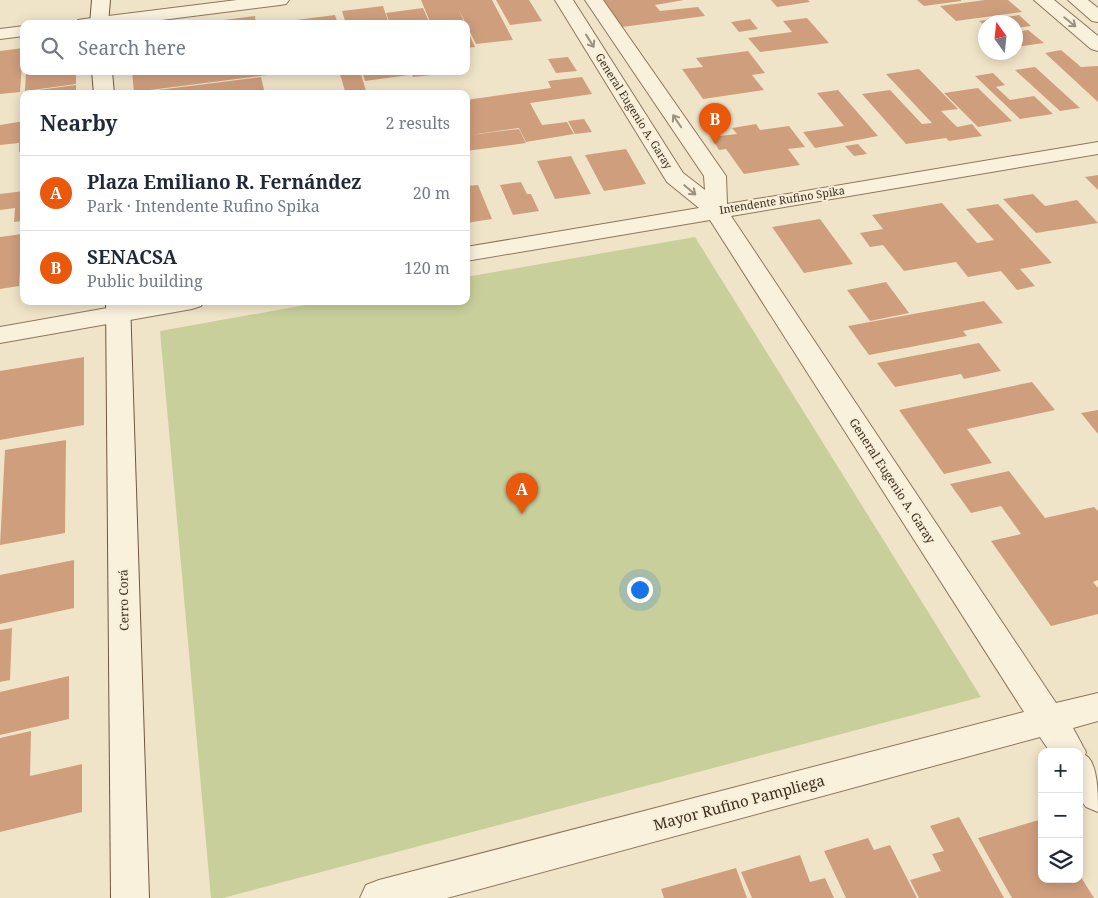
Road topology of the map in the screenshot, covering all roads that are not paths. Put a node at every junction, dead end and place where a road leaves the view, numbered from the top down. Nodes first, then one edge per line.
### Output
1 (101, 0) edge
2 (280, 0) edge
3 (564, 0) edge
4 (594, 0) edge
5 (1042, 0) edge
6 (1077, 0) edge
7 (1098, 16) edge
8 (95, 20) edge
9 (118, 20) edge
10 (20, 32) edge
11 (0, 34) edge
12 (1098, 45) edge
13 (102, 75) edge
14 (104, 90) edge
15 (1098, 148) edge
16 (716, 211) junction
17 (470, 253) edge
18 (150, 305) edge
19 (118, 308) edge
20 (0, 335) edge
21 (1098, 707) edge
22 (1049, 721) junction
23 (1066, 748) edge
24 (1083, 774) edge
25 (1098, 796) edge
26 (130, 898) edge
27 (379, 898) edge

1 - 8 street
2 - 9 street
3 -> 16 street, General Eugenio A. Garay
16 -> 4 street
5 -> 12 street
6 - 7 street
10 - 11 street
13 - 14 street
15 - 16 street, Intendente Rufino Spika
16 - 17 street, Intendente Rufino Spika
16 - 22 street, General Eugenio A. Garay
18 - 19 street
19 - 20 street
19 - 26 street, Cerro Corá
21 - 22 street, Mayor Rufino Pampliega
22 - 23 street, General Eugenio A. Garay
22 - 27 street, Mayor Rufino Pampliega
24 - 25 street

